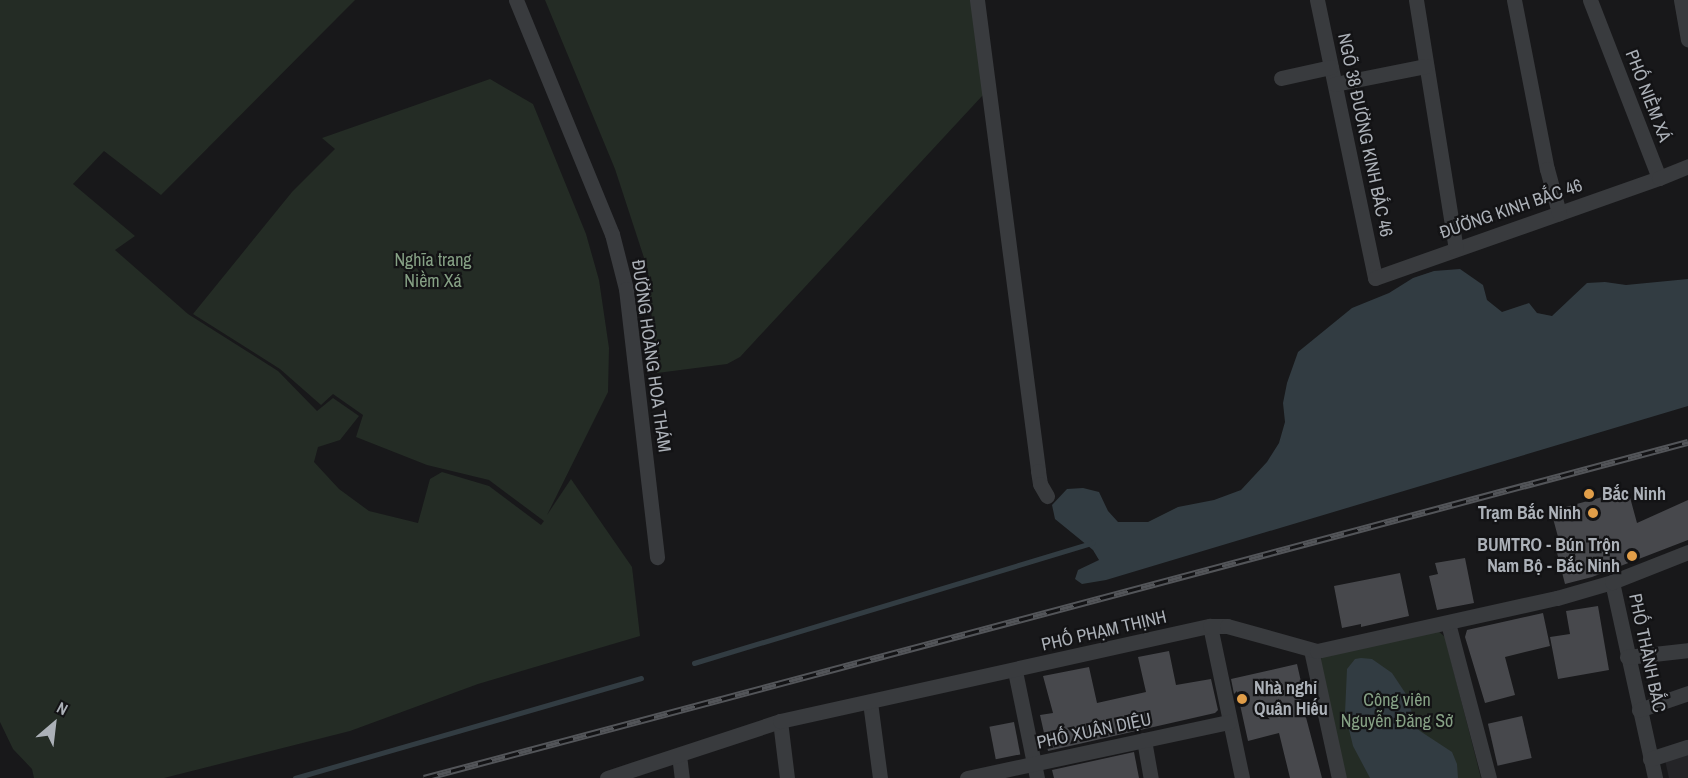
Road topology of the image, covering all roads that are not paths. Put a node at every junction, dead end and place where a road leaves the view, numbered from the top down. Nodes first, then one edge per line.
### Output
1 (516, 0) edge
2 (977, 0) edge
3 (1317, 0) edge
4 (1416, 0) edge
5 (1514, 0) edge
6 (1590, 0) edge
7 (1681, 0) edge
8 (1688, 39) edge
9 (1426, 66) junction
10 (1331, 68) junction
11 (1281, 78) dead end
12 (1335, 84) junction
13 (1688, 166) edge
14 (1659, 178) junction
15 (1559, 213) junction
16 (1456, 249) junction
17 (1375, 278) joint
18 (1047, 496) dead end
19 (1688, 552) edge
20 (657, 557) dead end
21 (1612, 582) junction
22 (1448, 622) junction
23 (1210, 626) junction
24 (1311, 650) junction
25 (1688, 650) edge
26 (1627, 657) junction
27 (1015, 671) junction
28 (1688, 693) edge
29 (870, 702) junction
30 (1639, 710) junction
31 (780, 721) junction
32 (1229, 722) junction
33 (1144, 741) junction
34 (1688, 747) edge
35 (679, 755) junction
36 (1650, 759) junction
37 (1035, 771) edge
38 (607, 778) edge
39 (682, 778) edge
40 (787, 778) edge
41 (880, 778) edge
42 (967, 778) edge
43 (1151, 778) edge
44 (1242, 778) edge
45 (1339, 778) edge
46 (1489, 778) edge
47 (1655, 778) edge

1 - 20 street, ĐƯỜNG HOÀNG HOA THÁM
2 - 18 street
3 - 10 street, NGÕ 38 ĐƯỜNG KINH BẮC 46
4 - 9 street
5 - 15 street
6 - 14 street, PHỐ NIỀM XÁ
7 - 8 street
9 - 12 street
9 - 16 street
10 - 11 street
10 - 12 street, NGÕ 38 ĐƯỜNG KINH BẮC 46
12 - 17 street, NGÕ 38 ĐƯỜNG KINH BẮC 46
13 - 14 street
14 - 15 street, ĐƯỜNG KINH BẮC 46
15 - 16 street, ĐƯỜNG KINH BẮC 46
16 - 17 street, ĐƯỜNG KINH BẮC 46
19 - 21 street, PHỐ THÀNH BẮC
21 - 22 street, PHỐ PHẠM THỊNH
21 - 26 street, PHỐ THÀNH BẮC
22 - 24 street, PHỐ PHẠM THỊNH
22 - 46 street
23 - 24 street, PHỐ PHẠM THỊNH
23 - 27 street, PHỐ PHẠM THỊNH
23 - 32 street
24 - 45 street
25 - 26 street
26 - 30 street, PHỐ THÀNH BẮC
27 - 29 street, PHỐ PHẠM THỊNH
27 - 37 street
28 - 30 street
29 - 31 street, PHỐ PHẠM THỊNH
29 - 41 street
30 - 36 street, PHỐ THÀNH BẮC
31 - 35 street, PHỐ PHẠM THỊNH
31 - 40 street
32 - 33 street, PHỐ XUÂN DIỆU
32 - 44 street
33 - 37 street, PHỐ XUÂN DIỆU
33 - 43 street
34 - 36 street
35 - 38 street, PHỐ PHẠM THỊNH
35 - 39 street
36 - 47 street, PHỐ THÀNH BẮC
37 - 42 street, PHỐ XUÂN DIỆU

